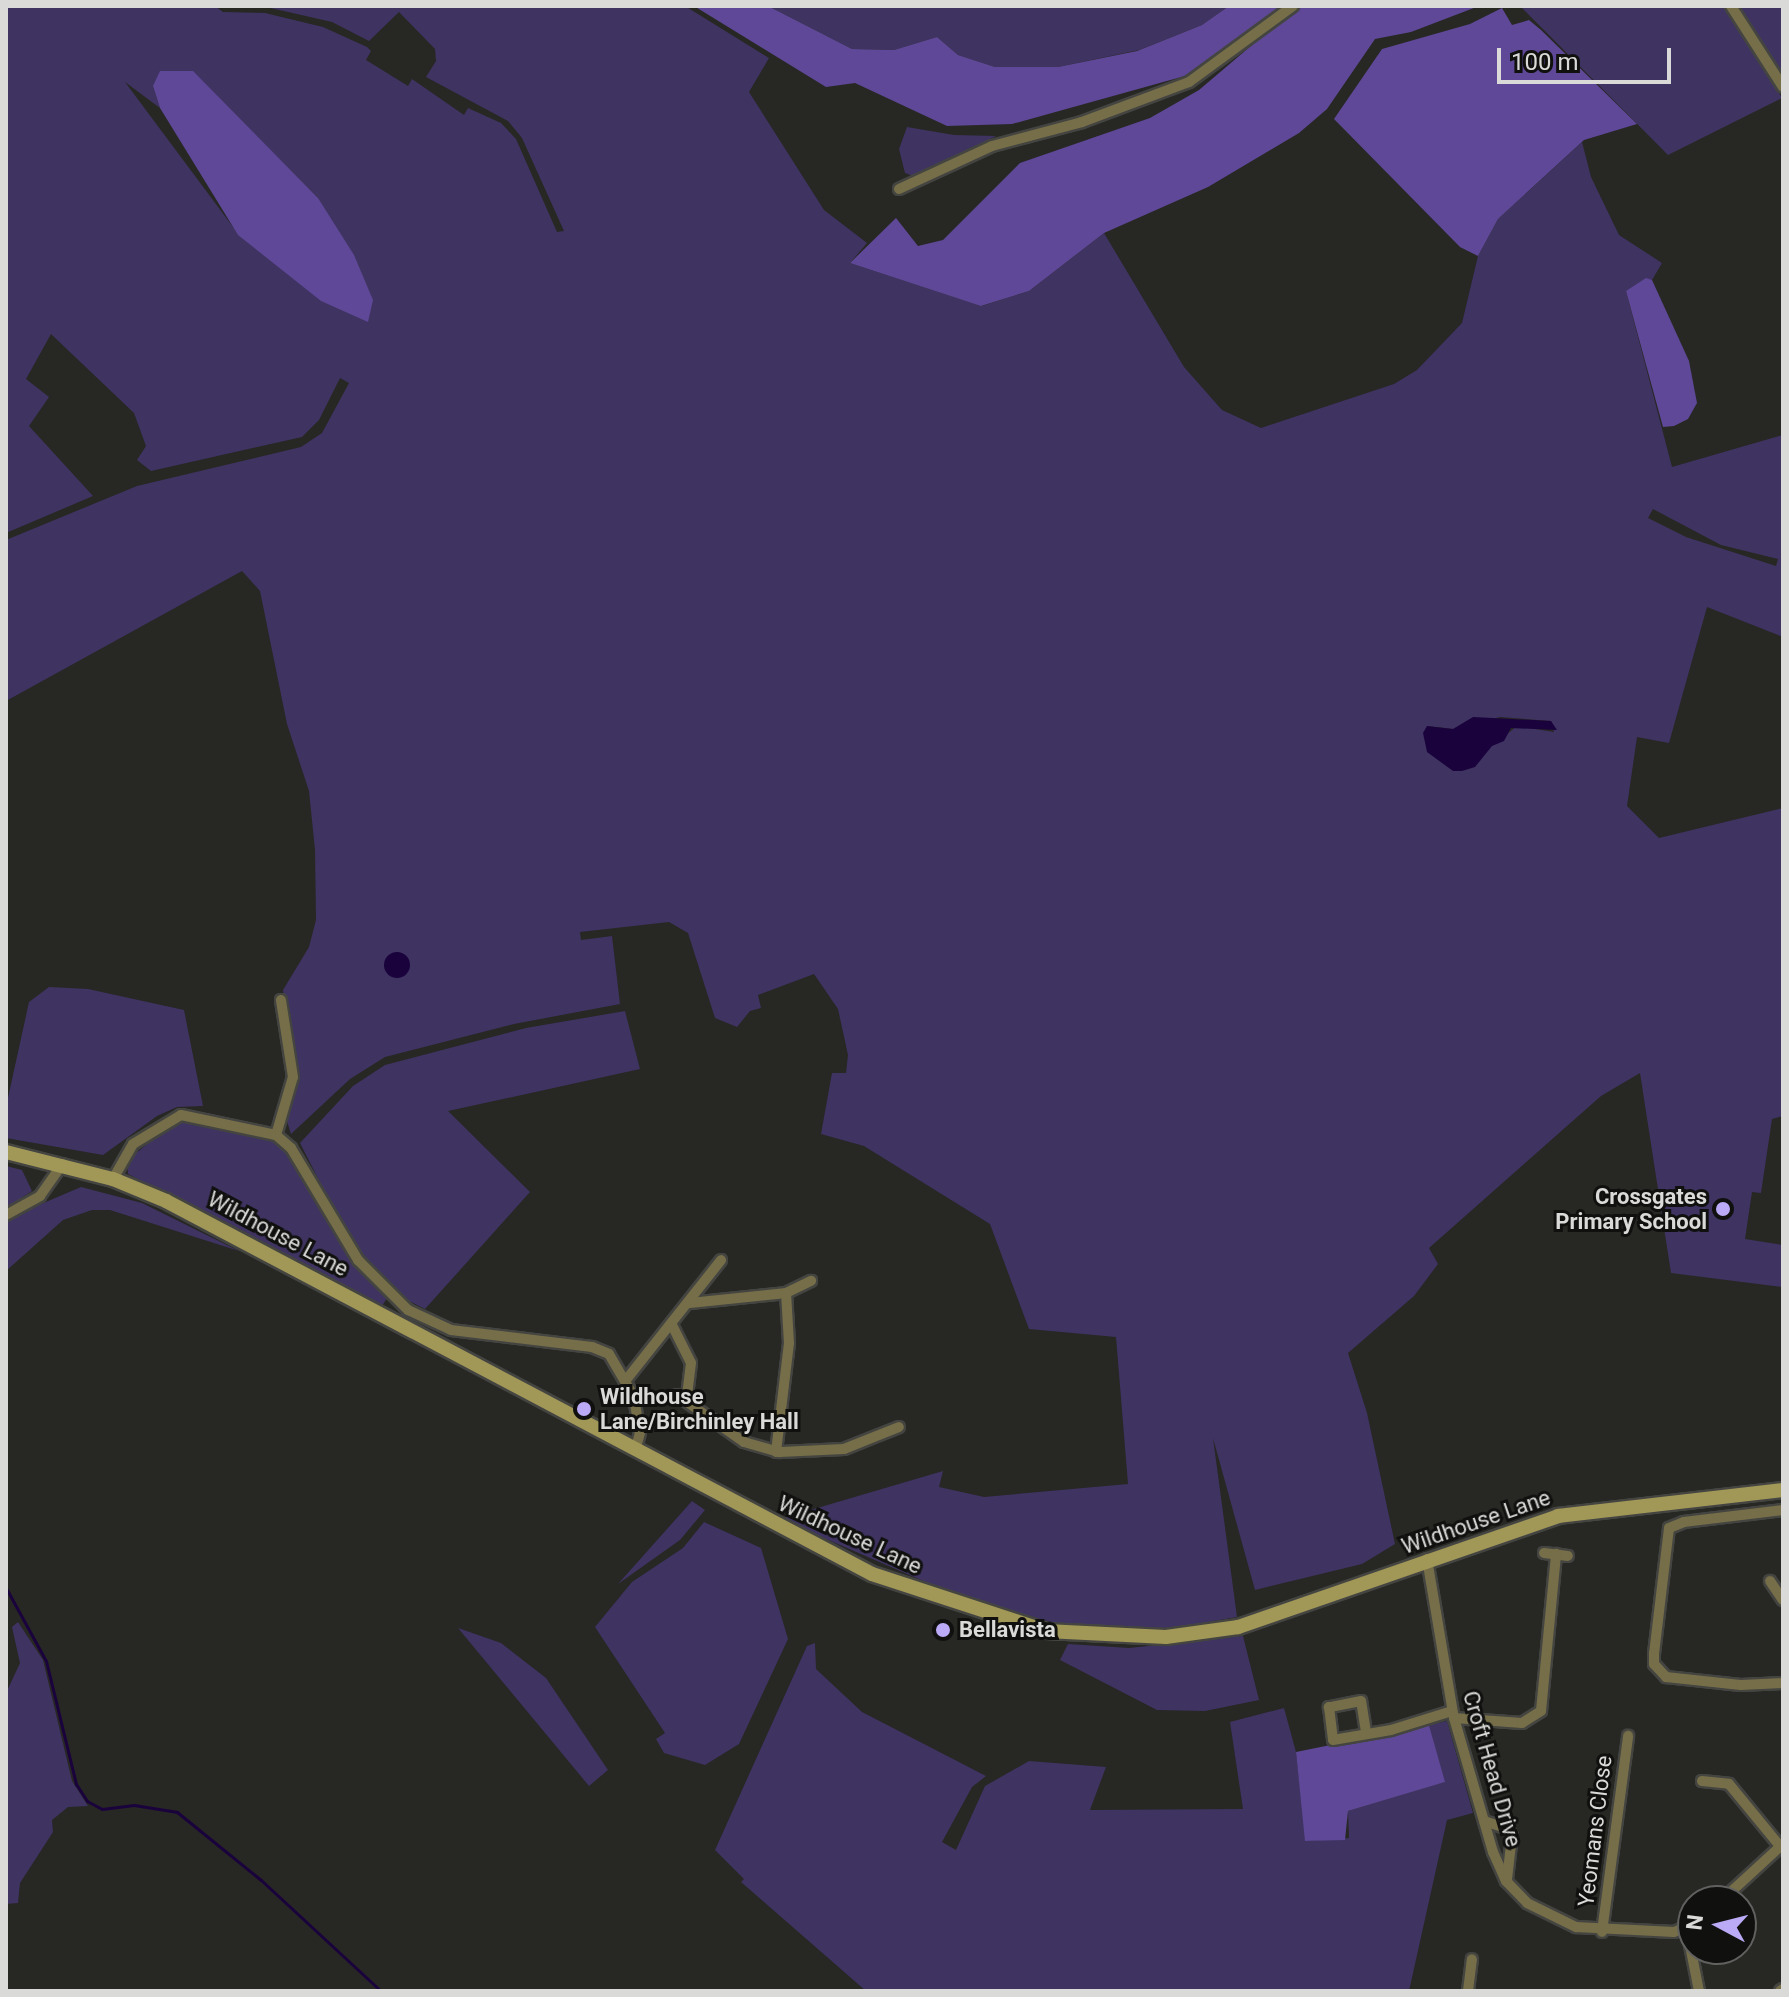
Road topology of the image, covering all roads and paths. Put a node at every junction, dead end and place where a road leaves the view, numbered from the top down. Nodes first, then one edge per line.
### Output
1 (1293, 6) edge
2 (1731, 6) edge
3 (1783, 87) edge
4 (899, 189) dead end
5 (281, 1000) dead end
6 (276, 1135) junction
7 (6, 1152) edge
8 (62, 1164) junction
9 (113, 1179) junction
10 (6, 1215) edge
11 (721, 1260) dead end
12 (811, 1281) dead end
13 (786, 1293) junction
14 (690, 1303) junction
15 (672, 1325) junction
16 (626, 1380) junction
17 (899, 1427) dead end
18 (635, 1450) junction
19 (776, 1452) junction
20 (1783, 1490) edge
21 (1783, 1510) edge
22 (1568, 1556) dead end
23 (1427, 1559) junction
24 (1770, 1581) dead end
25 (1783, 1600) edge
26 (1783, 1683) edge
27 (1453, 1714) junction
28 (1366, 1732) junction
29 (1628, 1736) dead end
30 (1702, 1781) dead end
31 (1484, 1821) junction
32 (1782, 1845) edge
33 (1506, 1881) junction
34 (1738, 1885) edge
35 (1677, 1928) edge
36 (1602, 1932) junction
37 (1472, 1959) dead end
38 (1695, 1965) edge
39 (1468, 1991) edge
40 (1699, 1991) edge

1 - 4 street
2 - 3 street
5 - 6 street
6 - 9 street
6 - 16 street
7 - 8 main road, Wildhouse Lane
8 - 9 main road, Wildhouse Lane
8 - 10 street
9 - 18 main road, Wildhouse Lane
11 - 14 street
12 - 13 street
13 - 14 street
13 - 19 street
14 - 15 street
15 - 16 street
15 - 19 street
16 - 18 street
17 - 19 street
18 - 23 main road, Wildhouse Lane
20 - 23 main road, Wildhouse Lane
21 - 26 street
22 - 27 street
23 - 27 street, Croft Head Drive
24 - 25 street
27 - 28 street
27 - 31 street, Croft Head Drive
28 - 28 street
29 - 36 street, Yeomans Close
30 - 32 street
31 - 33 street, Croft Head Drive
31 - 33 street
32 - 34 street
33 - 36 street, Croft Head Drive
35 - 36 street, Croft Head Drive
37 - 39 street
38 - 40 street

